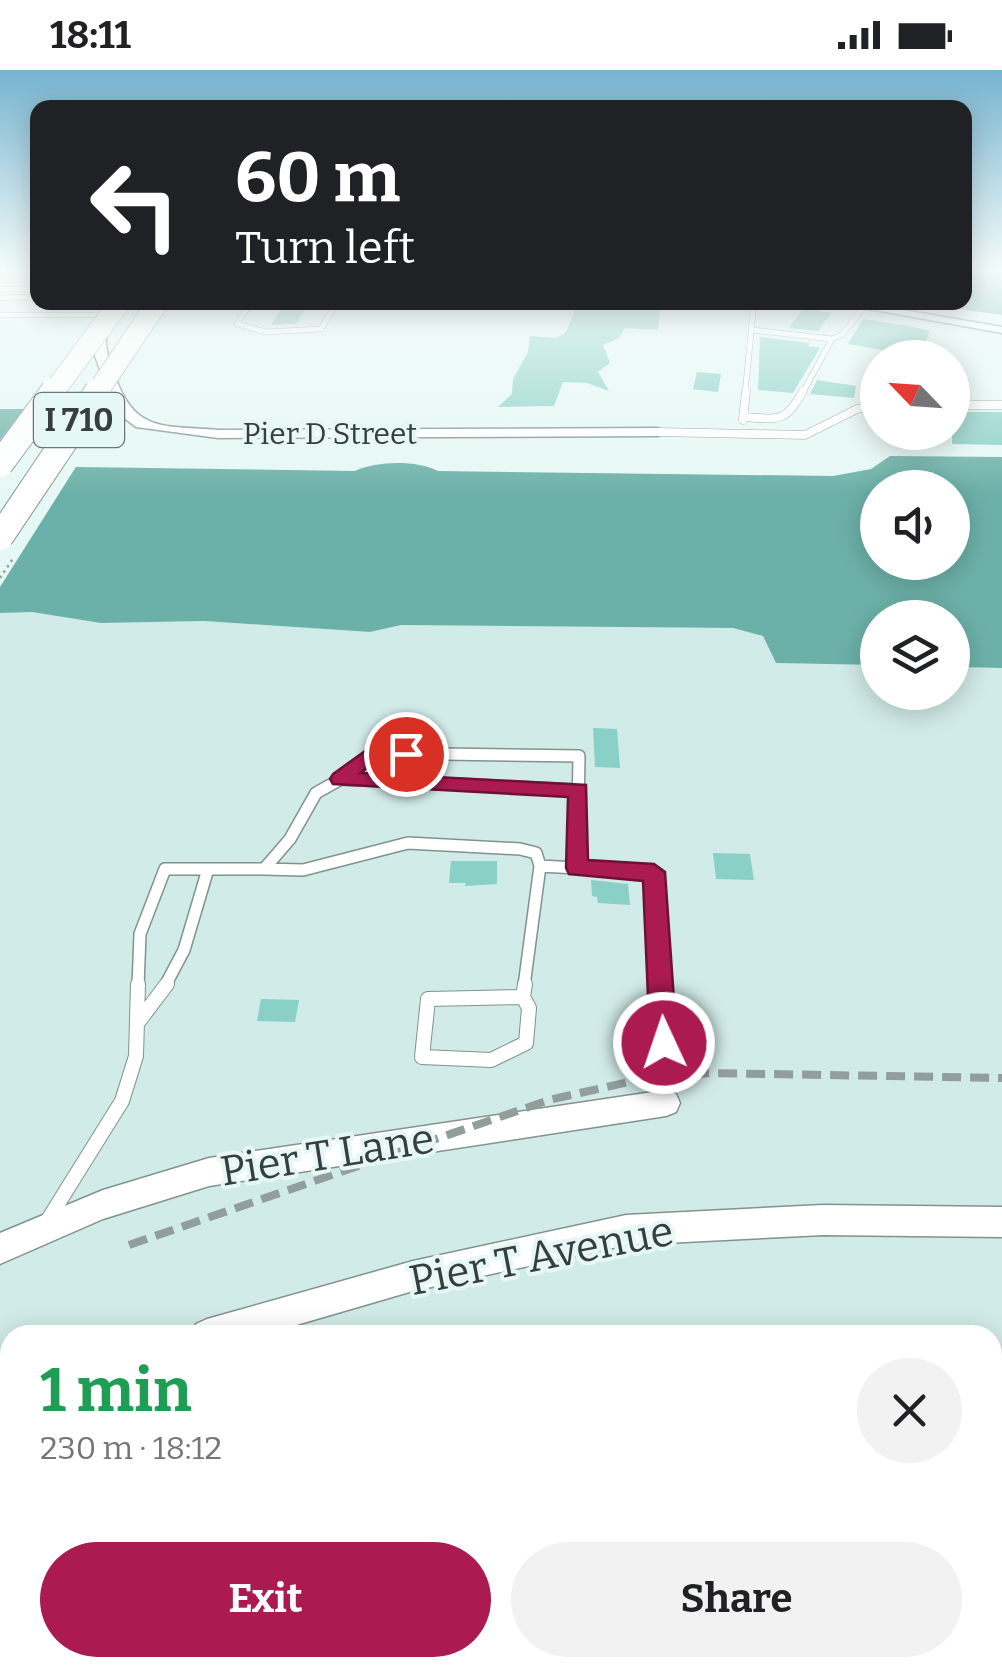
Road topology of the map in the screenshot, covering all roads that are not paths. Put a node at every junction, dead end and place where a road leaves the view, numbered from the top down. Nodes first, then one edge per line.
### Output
1 (85, 344) edge
2 (98, 344) edge
3 (130, 344) edge
4 (751, 344) edge
5 (829, 344) edge
6 (970, 404) edge
7 (1002, 405) edge
8 (860, 408) edge
9 (743, 416) junction
10 (658, 432) joint
11 (742, 434) junction
12 (0, 464) edge
13 (0, 537) edge
14 (341, 779) junction
15 (578, 790) junction
16 (540, 866) junction
17 (577, 868) junction
18 (208, 869) junction
19 (264, 869) junction
20 (523, 996) junction
21 (139, 1021) junction
22 (666, 1103) joint
23 (1002, 1222) edge
24 (44, 1225) junction
25 (0, 1248) edge
26 (243, 1325) edge

1 - 12 highway, I 710, bridge
2 - 10 street, Pier D Street
3 - 13 highway, I 710, bridge
4 - 9 lane
5 - 9 lane
6 - 7 lane
8 - 11 lane
9 - 11 lane
10 - 11 lane
14 - 15 lane
14 - 15 lane
14 - 19 lane
15 - 17 lane
16 - 17 lane
16 - 19 lane
16 - 20 lane
17 - 22 lane
18 - 19 lane
18 - 21 lane
18 - 21 lane
20 - 20 lane
21 - 24 lane
22 - 24 street, Pier T Lane
23 - 26 street, Pier T Avenue
24 - 25 street, Pier T Lane

